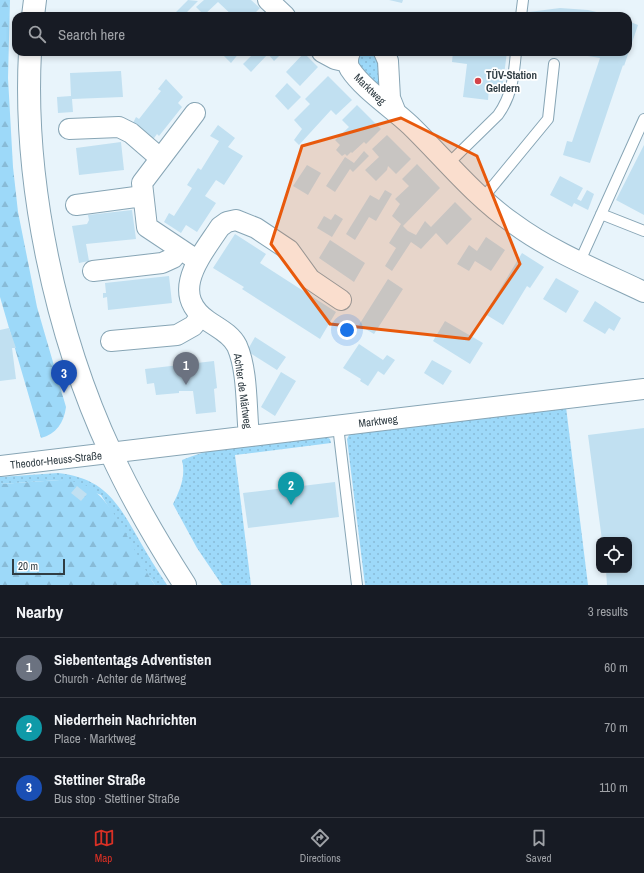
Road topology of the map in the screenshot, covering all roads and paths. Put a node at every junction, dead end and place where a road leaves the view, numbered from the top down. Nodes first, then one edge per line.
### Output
1 (35, 0) edge
2 (268, 0) edge
3 (523, 0) edge
4 (34, 12) edge
5 (281, 12) edge
6 (522, 12) edge
7 (30, 56) edge
8 (330, 56) edge
9 (386, 56) edge
10 (516, 56) edge
11 (349, 57) edge
12 (554, 64) dead end
13 (396, 113) junction
14 (195, 114) dead end
15 (644, 119) edge
16 (69, 129) dead end
17 (160, 158) junction
18 (448, 164) junction
19 (143, 196) junction
20 (483, 198) junction
21 (76, 205) dead end
22 (600, 214) junction
23 (644, 231) edge
24 (180, 249) junction
25 (198, 261) junction
26 (580, 261) junction
27 (93, 271) dead end
28 (644, 292) edge
29 (341, 300) dead end
30 (200, 316) junction
31 (111, 341) dead end
32 (644, 389) edge
33 (338, 426) junction
34 (249, 436) junction
35 (111, 453) junction
36 (0, 466) edge
37 (185, 585) edge
38 (357, 585) edge

1 - 4 street
2 - 5 street
3 - 6 lane
7 - 35 street
8 - 11 street, Marktweg
9 - 13 street, Marktweg
10 - 18 lane
11 - 13 street, Marktweg
12 - 20 lane
13 - 18 street, Marktweg
14 - 17 street
15 - 22 lane
16 - 17 street
17 - 19 street
18 - 20 street, Marktweg
19 - 21 street
19 - 24 street
20 - 26 street, Marktweg
22 - 23 lane
22 - 26 lane
24 - 25 street
24 - 27 street
25 - 29 street, Achter de Märtweg
25 - 30 street, Achter de Märtweg
26 - 28 street, Marktweg
30 - 31 street
30 - 34 street, Achter de Märtweg
32 - 33 street, Marktweg
33 - 34 street, Marktweg
33 - 38 lane
34 - 35 street, Marktweg
35 - 36 street, Theodor-Heuss-Straße
35 - 37 street

